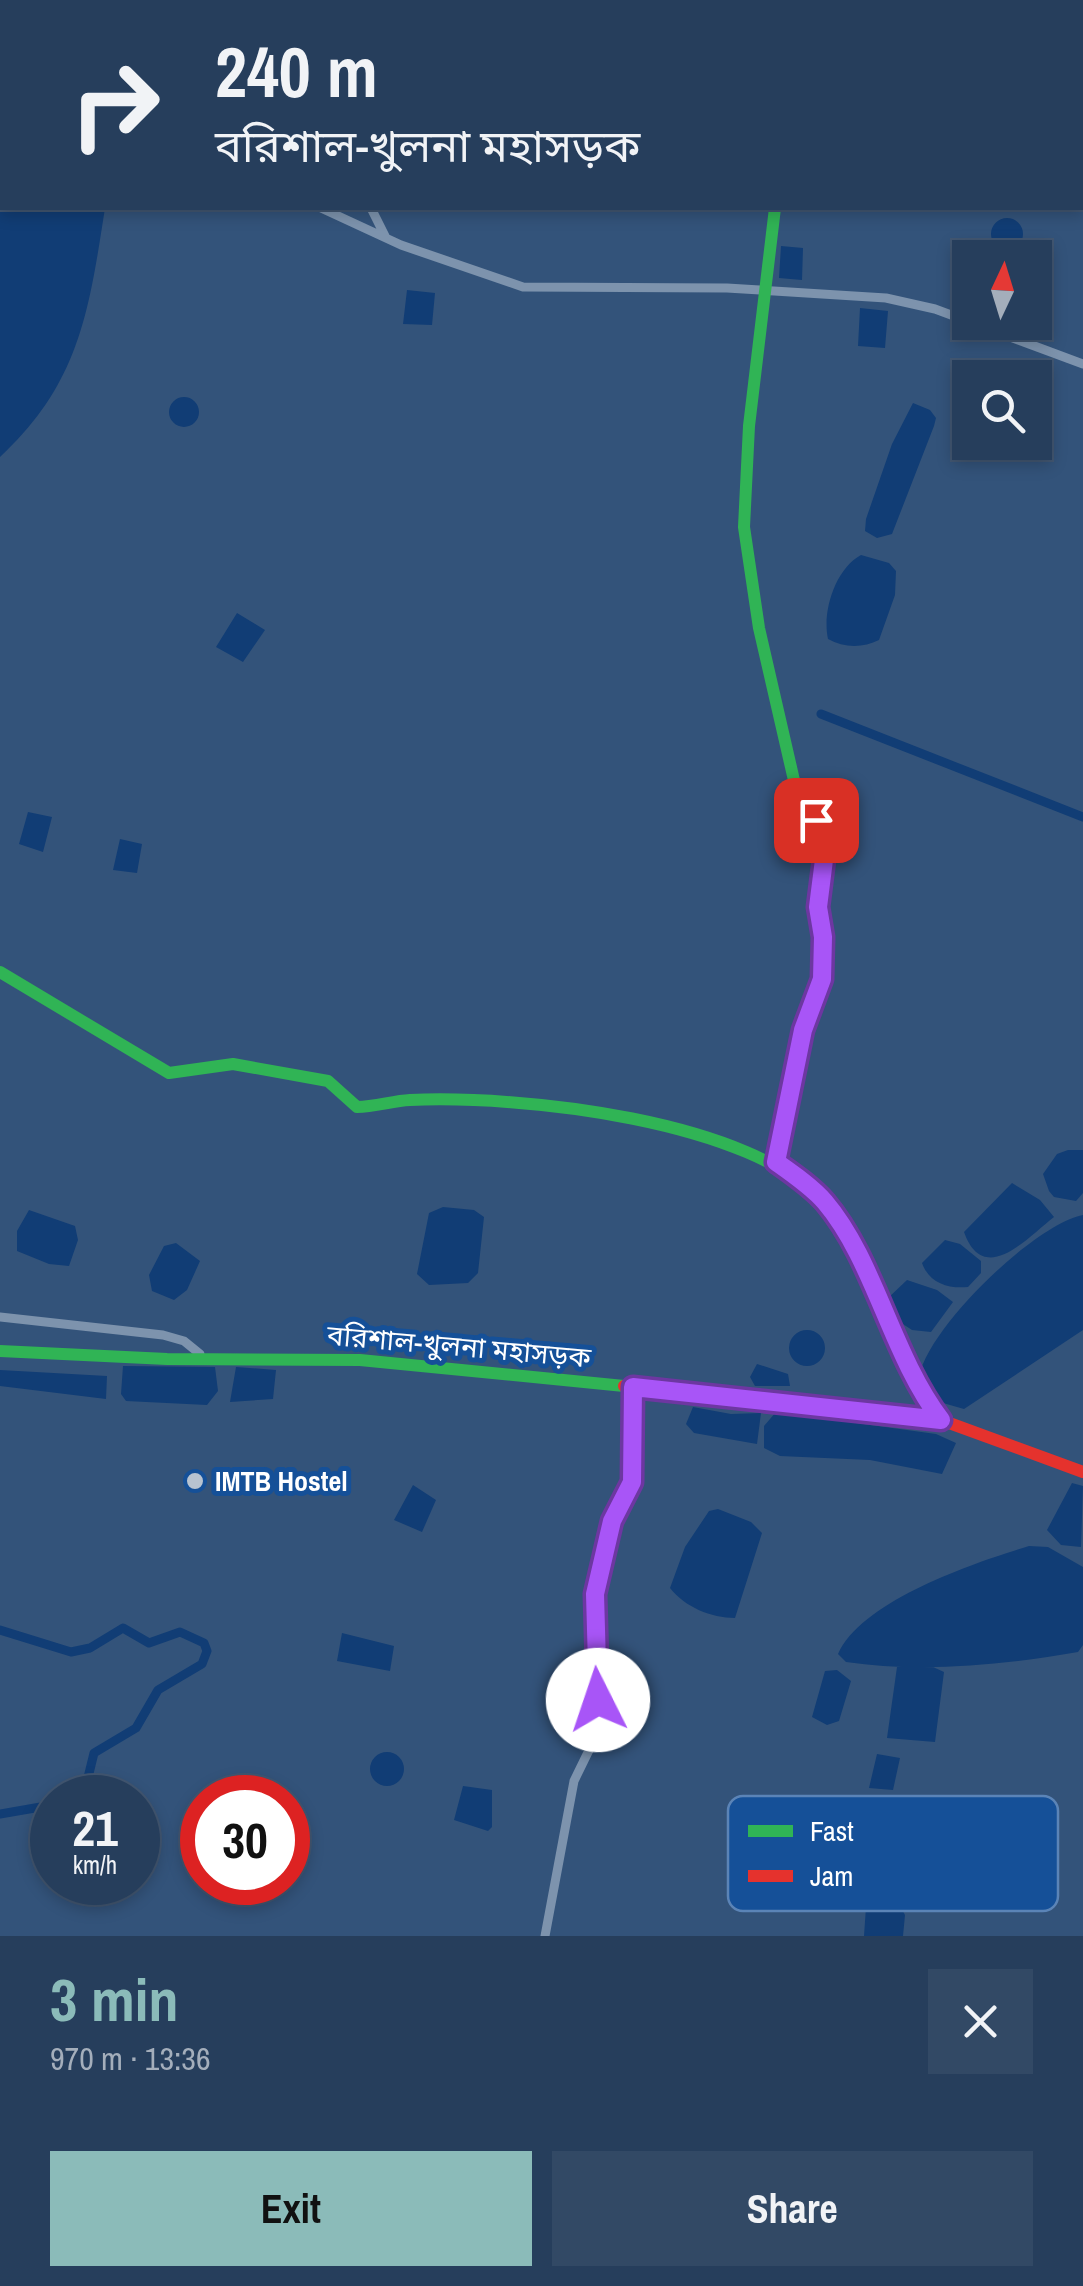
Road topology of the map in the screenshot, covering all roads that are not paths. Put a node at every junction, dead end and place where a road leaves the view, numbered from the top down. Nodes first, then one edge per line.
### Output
1 (326, 210) edge
2 (372, 210) edge
3 (776, 210) edge
4 (386, 238) junction
5 (768, 291) junction
6 (1083, 364) edge
7 (0, 972) edge
8 (776, 1162) junction
9 (0, 1317) edge
10 (0, 1350) edge
11 (207, 1358) junction
12 (633, 1387) junction
13 (941, 1420) junction
14 (1083, 1472) edge
15 (546, 1936) edge

1 - 4 street
2 - 4 street
3 - 5 main road
4 - 5 street
5 - 6 street
5 - 8 main road
7 - 8 main road
8 - 13 main road
9 - 11 street
10 - 11 main road, বরিশাল-খুলনা মহাসড়ক
11 - 12 main road, বরিশাল-খুলনা মহাসড়ক
12 - 13 main road, বরিশাল-খুলনা মহাসড়ক
12 - 15 street
13 - 14 main road, বরিশাল-খুলনা মহাসড়ক

